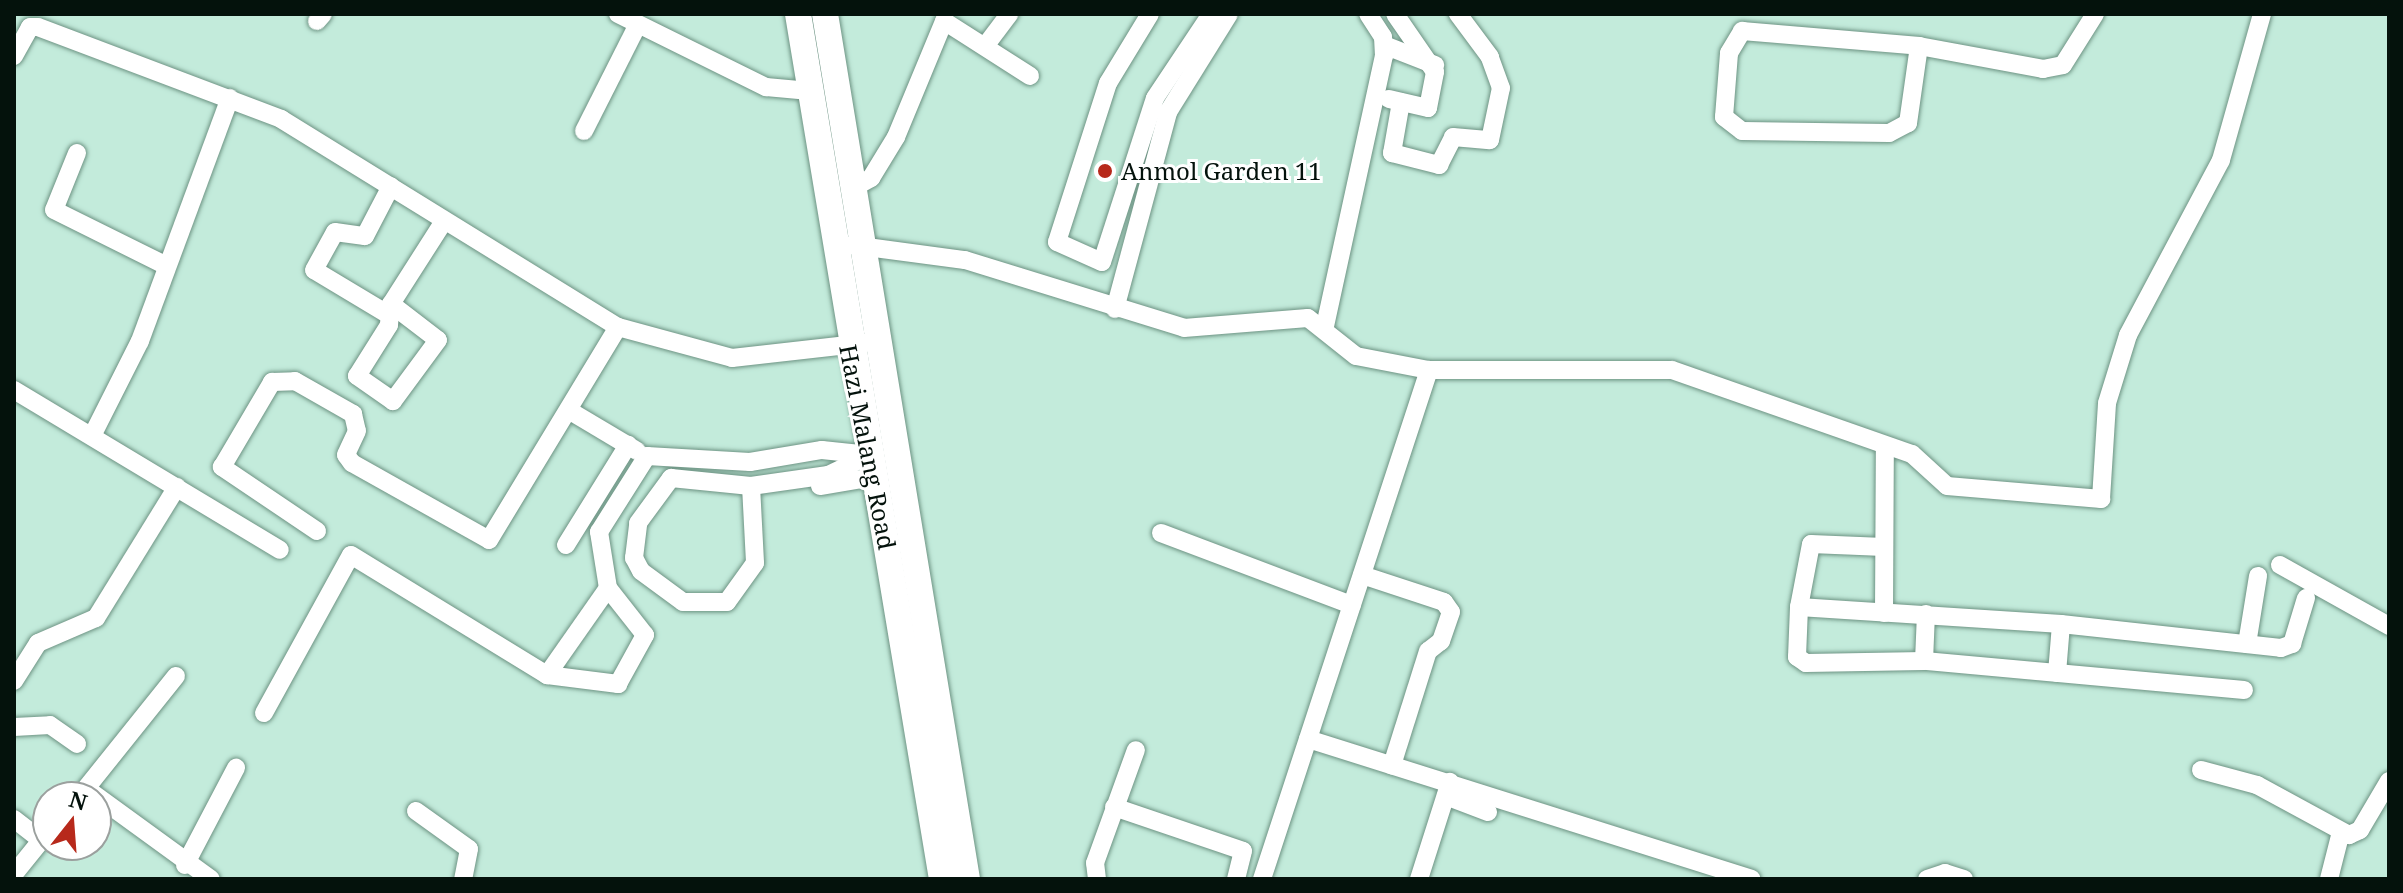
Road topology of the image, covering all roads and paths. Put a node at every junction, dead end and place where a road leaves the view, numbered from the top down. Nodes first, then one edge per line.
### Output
1 (618, 14) edge
2 (798, 14) edge
3 (825, 14) edge
4 (1009, 14) edge
5 (1150, 14) edge
6 (1211, 14) edge
7 (1229, 14) edge
8 (1368, 14) edge
9 (1395, 14) edge
10 (1458, 14) edge
11 (2095, 14) edge
12 (2262, 14) edge
13 (636, 28) junction
14 (1201, 44) junction
15 (986, 45) junction
16 (1384, 45) junction
17 (1919, 46) junction
18 (14, 56) edge
19 (1435, 65) junction
20 (1030, 76) dead end
21 (810, 91) junction
22 (1376, 95) junction
23 (230, 98) junction
24 (1401, 102) junction
25 (584, 131) dead end
26 (77, 153) dead end
27 (1143, 167) junction
28 (391, 186) junction
29 (853, 188) junction
30 (1118, 219) junction
31 (444, 221) junction
32 (1136, 224) junction
33 (862, 244) junction
34 (833, 245) junction
35 (165, 265) junction
36 (1115, 309) junction
37 (390, 310) junction
38 (1325, 326) junction
39 (618, 327) junction
40 (878, 341) junction
41 (848, 346) junction
42 (1429, 370) junction
43 (14, 390) edge
44 (570, 411) junction
45 (93, 434) junction
46 (628, 445) junction
47 (1885, 447) junction
48 (897, 450) junction
49 (647, 456) junction
50 (872, 466) junction
51 (751, 486) junction
52 (177, 487) junction
53 (814, 487) dead end
54 (317, 531) dead end
55 (1161, 533) dead end
56 (566, 545) dead end
57 (1884, 547) junction
58 (280, 550) dead end
59 (2280, 565) dead end
60 (1362, 575) junction
61 (2258, 576) dead end
62 (608, 588) junction
63 (2306, 598) dead end
64 (1352, 605) junction
65 (1799, 607) junction
66 (1884, 613) junction
67 (1926, 614) junction
68 (2061, 624) junction
69 (2389, 626) edge
70 (2247, 644) junction
71 (1924, 661) junction
72 (2057, 673) junction
73 (547, 675) junction
74 (176, 676) dead end
75 (14, 681) edge
76 (2244, 690) dead end
77 (927, 708) junction
78 (264, 713) dead end
79 (14, 727) edge
80 (1308, 739) junction
81 (77, 744) dead end
82 (1136, 750) dead end
83 (1392, 765) junction
84 (236, 768) dead end
85 (2201, 770) dead end
86 (93, 781) edge
87 (2389, 781) edge
88 (1448, 789) junction
89 (1114, 807) junction
90 (416, 811) dead end
91 (1488, 812) dead end
92 (112, 813) edge
93 (14, 819) edge
94 (32, 829) edge
95 (2341, 832) junction
96 (32, 851) edge
97 (185, 865) junction
98 (14, 874) edge
99 (211, 879) edge
100 (463, 879) edge
101 (942, 879) edge
102 (967, 879) edge
103 (1097, 879) edge
104 (1236, 879) edge
105 (1262, 879) edge
106 (1419, 879) edge
107 (1751, 879) edge
108 (1927, 879) edge
109 (1964, 879) edge
110 (2329, 879) edge

1 - 13 street
2 - 21 main road, Hazi Malang Road
3 - 29 main road, Hazi Malang Road
4 - 15 street
5 - 30 street
6 - 14 street
7 - 14 street
8 - 16 street
9 - 19 street
10 - 24 street
11 - 17 street
12 - 47 street
13 - 21 street
13 - 25 street
14 - 27 street
15 - 20 street
15 - 29 street
16 - 19 street
16 - 22 street
17 - 17 street
18 - 23 street
19 - 24 street
21 - 34 main road, Hazi Malang Road
22 - 24 street
22 - 38 street
23 - 28 street
23 - 35 street
26 - 35 street
27 - 30 street
27 - 32 street
28 - 31 street
28 - 37 street
29 - 33 main road, Hazi Malang Road
30 - 32 street
31 - 37 street
31 - 39 street
32 - 36 street
33 - 34 street
33 - 36 street
33 - 40 main road, Hazi Malang Road
34 - 41 main road, Hazi Malang Road
35 - 45 street
36 - 38 street
37 - 37 street
38 - 42 street
39 - 41 street
39 - 44 street
40 - 41 street
40 - 48 main road, Hazi Malang Road
41 - 50 main road, Hazi Malang Road
42 - 47 street
42 - 60 street
43 - 45 street
44 - 46 street
44 - 54 street
45 - 52 street
46 - 49 street
46 - 56 street
47 - 57 street
48 - 50 street
48 - 77 main road, Hazi Malang Road
49 - 50 street
49 - 62 street
50 - 51 street
50 - 53 street
50 - 77 main road, Hazi Malang Road
51 - 51 street
52 - 58 street
52 - 75 street
55 - 64 street
57 - 65 street
57 - 66 street
59 - 69 street
60 - 64 street
60 - 83 street
61 - 70 street
62 - 73 street
62 - 73 street
63 - 70 street
64 - 80 street
65 - 66 street
65 - 71 street
66 - 67 street
67 - 68 street
67 - 71 street
68 - 70 street
68 - 72 street
71 - 72 street
72 - 76 street
73 - 78 street
74 - 86 street
77 - 101 main road, Hazi Malang Road
77 - 102 main road, Hazi Malang Road
79 - 81 street
80 - 83 street
80 - 105 street
82 - 89 street
83 - 88 street
84 - 97 street
85 - 95 street
87 - 95 street
88 - 91 street
88 - 106 street
88 - 107 street
89 - 103 street
89 - 104 street
90 - 100 street
92 - 97 street
93 - 94 street
95 - 110 street
96 - 98 street
97 - 99 street
108 - 109 street

